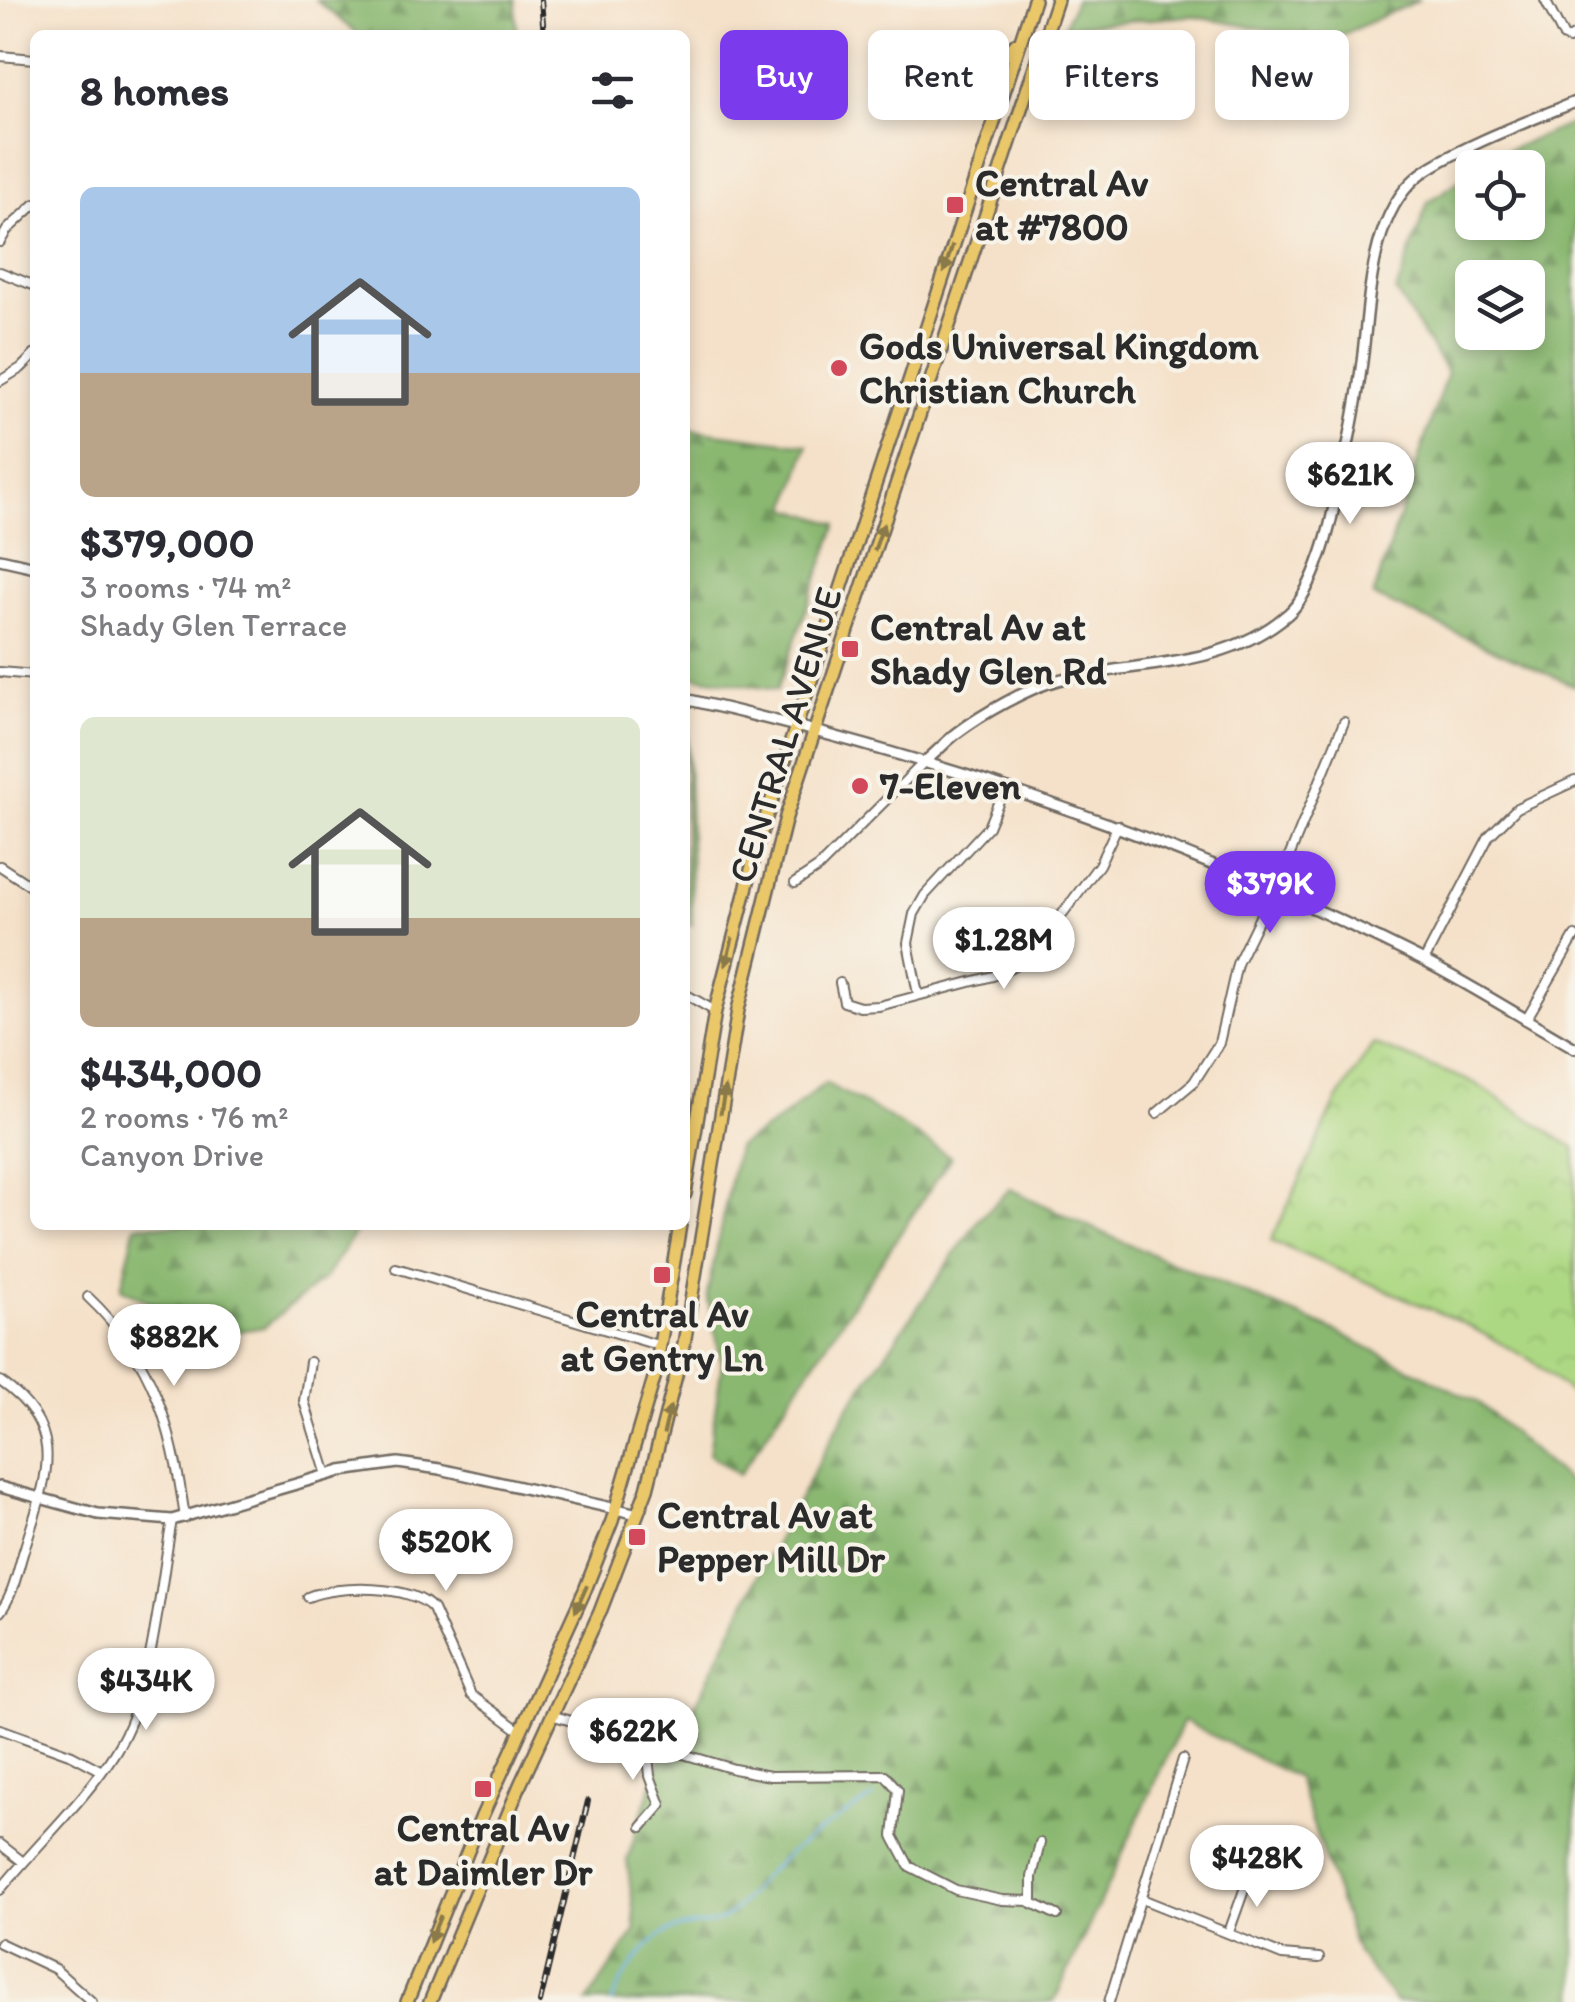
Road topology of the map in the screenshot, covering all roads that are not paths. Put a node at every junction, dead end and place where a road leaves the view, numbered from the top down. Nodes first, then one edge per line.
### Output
1 (1034, 0) edge
2 (1057, 0) edge
3 (1544, 0) edge
4 (1575, 35) edge
5 (1022, 37) junction
6 (1009, 51) edge
7 (0, 56) edge
8 (30, 59) edge
9 (1009, 75) edge
10 (1575, 102) edge
11 (994, 120) edge
12 (30, 209) edge
13 (0, 242) edge
14 (0, 272) edge
15 (30, 284) edge
16 (30, 359) edge
17 (0, 380) edge
18 (0, 559) edge
19 (30, 565) edge
20 (0, 672) edge
21 (30, 675) edge
22 (690, 700) edge
23 (1344, 722) dead end
24 (795, 724) junction
25 (816, 730) junction
26 (923, 763) junction
27 (1575, 781) edge
28 (1004, 789) junction
29 (1118, 825) junction
30 (0, 866) edge
31 (795, 883) dead end
32 (30, 886) edge
33 (1271, 891) junction
34 (1575, 936) edge
35 (1424, 961) junction
36 (840, 983) dead end
37 (918, 994) junction
38 (690, 997) edge
39 (715, 1011) junction
40 (1526, 1020) junction
41 (1575, 1048) edge
42 (1157, 1114) dead end
43 (690, 1164) edge
44 (679, 1230) edge
45 (396, 1268) dead end
46 (88, 1297) dead end
47 (661, 1346) junction
48 (310, 1362) dead end
49 (0, 1381) edge
50 (327, 1475) junction
51 (0, 1487) edge
52 (40, 1499) junction
53 (616, 1508) junction
54 (638, 1514) junction
55 (186, 1518) junction
56 (172, 1520) junction
57 (308, 1596) dead end
58 (0, 1612) edge
59 (551, 1715) junction
60 (0, 1729) edge
61 (520, 1731) junction
62 (647, 1744) junction
63 (1183, 1760) dead end
64 (102, 1771) junction
65 (642, 1827) dead end
66 (0, 1844) edge
67 (1040, 1844) dead end
68 (23, 1862) junction
69 (1249, 1876) dead end
70 (0, 1890) edge
71 (1142, 1899) junction
72 (1032, 1902) junction
73 (1057, 1915) dead end
74 (1229, 1932) junction
75 (0, 1943) edge
76 (1319, 1958) dead end
77 (92, 2002) edge
78 (407, 2002) edge
79 (430, 2002) edge
80 (1109, 2002) edge

1 - 5 main road, CENTRAL AVENUE
25 -> 2 main road, CENTRAL AVENUE
3 - 4 street
5 - 6 main road
5 - 9 main road, CENTRAL AVENUE
7 - 8 street
10 - 26 street
11 -> 24 main road, CENTRAL AVENUE
12 - 13 street
14 - 15 street
16 - 17 street
18 - 19 street
20 - 21 street
22 - 24 street
23 - 33 street
24 - 25 street
24 -> 39 main road, CENTRAL AVENUE
25 - 26 street
54 -> 25 main road, CENTRAL AVENUE
26 - 28 street
26 - 31 street
27 - 35 street
28 - 29 street
28 - 37 street
29 - 33 street
29 - 37 street
30 - 32 street
33 - 35 street
33 - 42 street
34 - 40 street
35 - 40 street
36 - 37 street
38 - 39 street
39 - 43 main road, CENTRAL AVENUE
40 - 41 street
44 - 47 main road
45 - 47 street
46 - 55 street
47 - 53 main road
48 - 50 street
49 - 52 street
50 - 53 street
50 - 55 street
51 - 52 street
52 - 56 street
52 - 58 street
53 - 54 street
53 -> 61 main road
54 - 59 main road, CENTRAL AVENUE
55 - 56 street
56 - 64 street
57 - 61 street
59 - 62 street
59 - 79 main road, CENTRAL AVENUE
60 - 64 street
61 -> 78 main road
62 - 65 street
62 - 72 street
63 - 71 street
64 - 68 street
66 - 68 street
67 - 72 street
68 - 70 street
69 - 74 street
71 - 74 street
71 - 80 street
72 - 73 street
74 - 76 street
75 - 77 street

